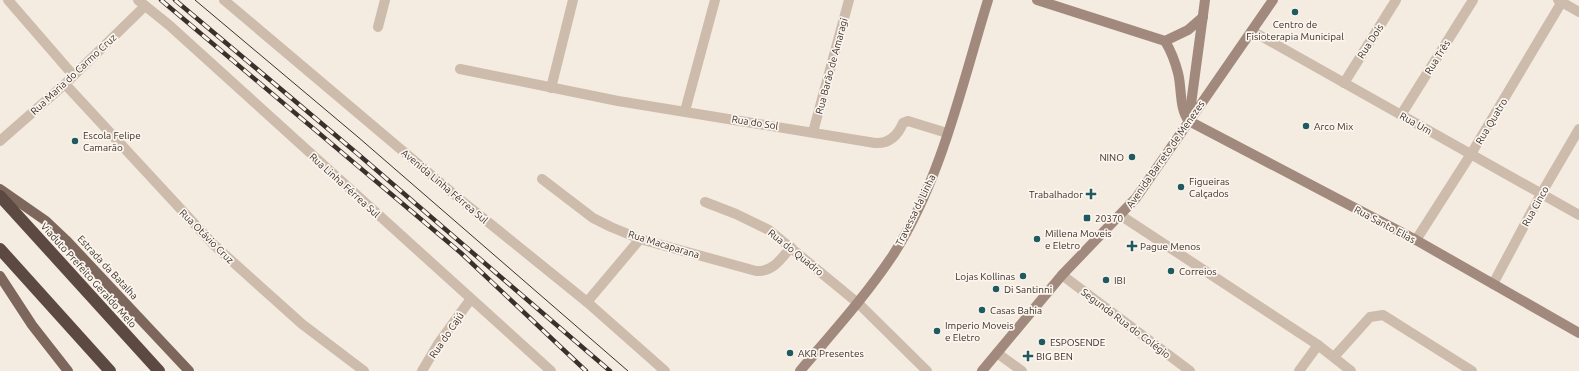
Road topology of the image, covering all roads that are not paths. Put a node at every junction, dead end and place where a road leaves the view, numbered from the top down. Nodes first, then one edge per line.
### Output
1 (8, 0) edge
2 (224, 0) edge
3 (386, 0) edge
4 (573, 0) edge
5 (715, 0) edge
6 (849, 0) edge
7 (988, 0) edge
8 (1037, 0) edge
9 (1205, 0) edge
10 (1273, 0) edge
11 (1396, 0) edge
12 (1473, 0) edge
13 (1561, 1) edge
14 (142, 3) edge
15 (1579, 12) edge
16 (1203, 17) junction
17 (378, 27) dead end
18 (1252, 32) junction
19 (1165, 41) junction
20 (460, 69) dead end
21 (73, 75) junction
22 (1344, 83) junction
23 (65, 84) junction
24 (552, 88) junction
25 (685, 111) junction
26 (1401, 115) junction
27 (1189, 121) junction
28 (1579, 129) edge
29 (813, 132) junction
30 (947, 132) junction
31 (0, 141) edge
32 (1471, 154) junction
33 (542, 179) dead end
34 (0, 189) edge
35 (1541, 194) junction
36 (0, 196) edge
37 (705, 202) dead end
38 (1120, 215) junction
39 (1579, 215) edge
40 (640, 239) junction
41 (1416, 240) junction
42 (792, 247) junction
43 (0, 249) edge
44 (1062, 275) junction
45 (0, 276) edge
46 (1493, 284) junction
47 (470, 300) junction
48 (587, 302) junction
49 (859, 304) junction
50 (1579, 333) edge
51 (1318, 345) junction
52 (996, 353) junction
53 (1334, 357) junction
54 (68, 371) edge
55 (110, 371) edge
56 (159, 371) edge
57 (188, 371) edge
58 (364, 371) edge
59 (422, 371) edge
60 (551, 371) edge
61 (665, 371) edge
62 (800, 371) edge
63 (927, 371) edge
64 (982, 371) edge
65 (1022, 371) edge
66 (1190, 371) edge
67 (1299, 371) edge
68 (1351, 371) edge
69 (1472, 371) edge

1 - 21 street
2 - 48 street, Avenida Linha Férrea Sul
3 - 17 street
4 - 24 street
5 - 25 street
6 - 29 street, Rua Barão de Amaragi
7 - 30 main road, Travessa da Linha
8 - 19 main road
9 - 16 main road
10 - 18 main road, Avenida Barreto de Menezes
11 - 22 street, Rua Dois
12 - 26 street, Rua Três
13 - 15 street
13 - 32 street, Rua Quatro
14 - 21 street, Rua Maria do Carmo Cruz
14 - 47 street, Rua Linha Férrea Sul
16 - 19 main road
16 - 27 main road
18 - 22 street, Rua Um
18 - 27 main road, Avenida Barreto de Menezes
19 - 27 main road
20 - 24 street, Rua do Sol
21 - 23 street, Rua Maria do Carmo Cruz
22 - 26 street, Rua Um
23 - 31 street, Rua Maria do Carmo Cruz
23 - 58 street, Rua Otávio Cruz
24 - 25 street, Rua do Sol
25 - 29 street, Rua do Sol
26 - 32 street, Rua Um
27 - 38 main road, Avenida Barreto de Menezes
27 - 41 main road, Rua Santo Elias
28 - 35 street, Rua Cinco
29 - 30 street, Rua do Sol
30 - 49 main road, Travessa da Linha
32 - 35 street, Rua Um
32 - 41 street, Rua Quatro
33 - 40 street, Rua Macaparana
34 - 57 main road, Estrada da Batalha
35 - 39 street, Rua Um
35 - 46 street, Rua Cinco
36 - 56 highway, Viaduto Prefeito Geraldo Melo
37 - 42 street, Rua do Quadro
38 - 44 main road, Avenida Barreto de Menezes
38 - 51 street
40 - 42 street, Rua Macaparana
40 - 48 street
41 - 46 main road, Rua Santo Elias
42 - 49 street, Rua do Quadro
43 - 55 highway
44 - 52 main road, Avenida Barreto de Menezes
44 - 66 street, Segunda Rua do Colégio
45 - 54 main road
46 - 50 main road, Rua Santo Elias
47 - 59 street, Rua do Cajú
47 - 60 street, Rua Linha Férrea Sul
48 - 61 street, Avenida Linha Férrea Sul
49 - 62 main road, Travessa da Linha
49 - 63 street
51 - 53 street
51 - 67 street
52 - 64 main road, Avenida Barreto de Menezes
52 - 65 street
53 - 68 street
53 - 69 street

